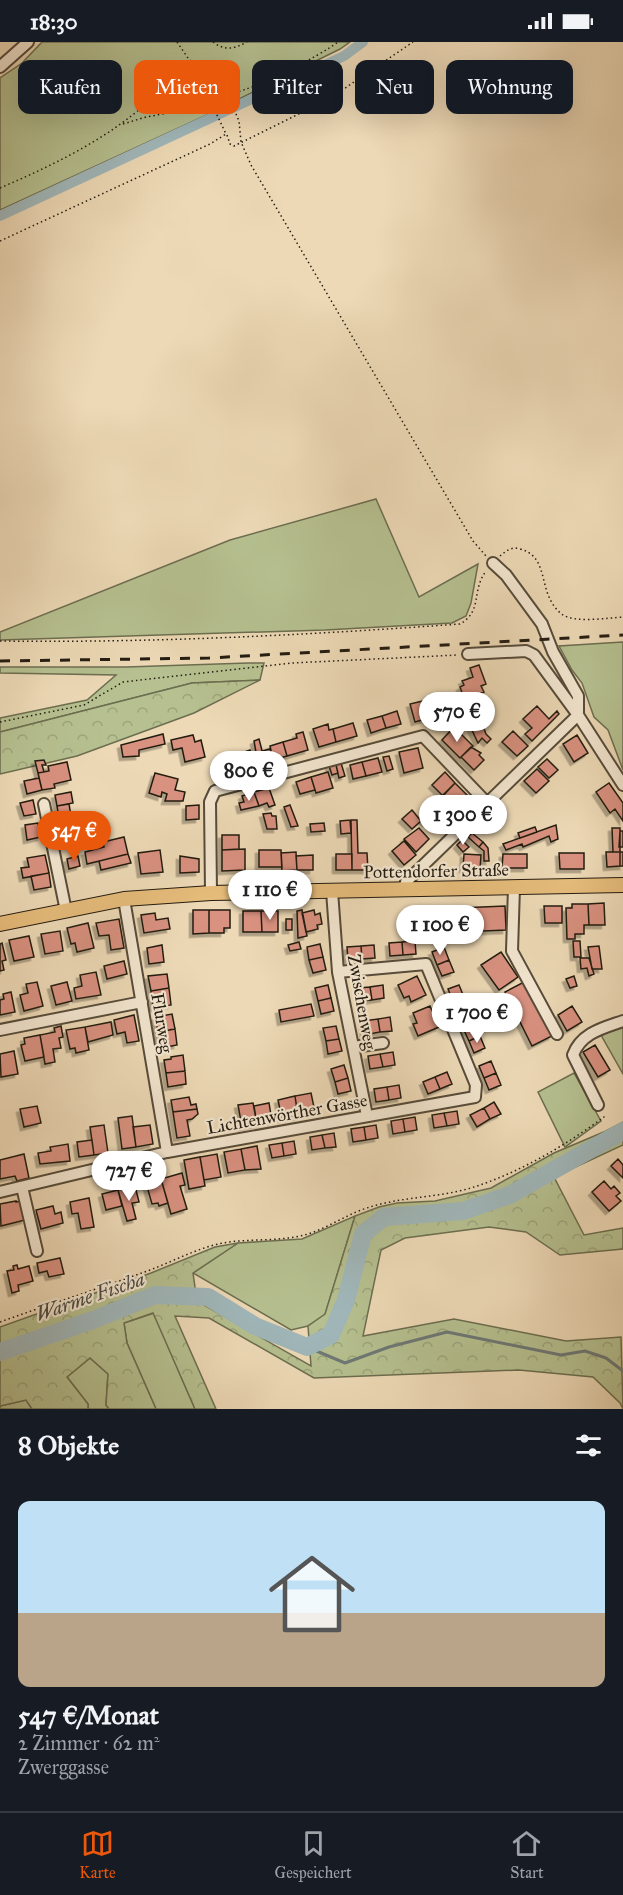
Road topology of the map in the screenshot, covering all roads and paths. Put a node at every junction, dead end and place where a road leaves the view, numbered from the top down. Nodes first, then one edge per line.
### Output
1 (28, 42) edge
2 (177, 42) edge
3 (213, 42) edge
4 (247, 42) edge
5 (338, 42) edge
6 (413, 42) edge
7 (188, 58) joint
8 (0, 67) edge
9 (240, 91) edge
10 (162, 114) edge
11 (217, 114) edge
12 (236, 114) edge
13 (119, 125) junction
14 (226, 134) junction
15 (241, 142) junction
16 (0, 188) edge
17 (0, 241) edge
18 (507, 550) dead end
19 (493, 563) junction
20 (623, 617) edge
21 (0, 641) edge
22 (468, 654) joint
23 (578, 715) junction
24 (0, 722) edge
25 (623, 785) edge
26 (486, 802) junction
27 (44, 804) dead end
28 (623, 885) edge
29 (514, 887) junction
30 (404, 890) junction
31 (332, 891) junction
32 (210, 893) junction
33 (124, 899) junction
34 (66, 911) junction
35 (0, 924) edge
36 (338, 972) junction
37 (142, 1002) junction
38 (623, 1020) edge
39 (0, 1030) edge
40 (557, 1034) dead end
41 (383, 1043) dead end
42 (353, 1047) junction
43 (598, 1105) joint
44 (367, 1116) junction
45 (166, 1152) junction
46 (22, 1187) junction
47 (0, 1192) edge
48 (37, 1251) dead end
49 (0, 1322) edge

1 - 8 street
2 - 7 path
3 - 4 path
5 - 9 path
6 - 15 path
7 - 13 path
10 - 13 path
11 - 14 path
12 - 15 path
13 - 16 path
14 - 15 path
14 - 17 path
15 - 19 path
18 - 20 path
19 - 21 path
19 - 23 street
22 - 23 street
22 - 24 path
23 - 25 street
23 - 26 street
26 - 30 street
26 - 32 street
27 - 34 street
28 - 29 main road, Pottendorfer Straße
29 - 30 main road, Pottendorfer Straße
29 - 40 street
30 - 31 main road, Pottendorfer Straße
31 - 32 main road, Pottendorfer Straße
31 - 36 street, Zwischenweg
32 - 33 main road, Pottendorfer Straße
33 - 34 main road, Pottendorfer Straße
33 - 37 street, Flurweg
34 - 35 main road, Pottendorfer Straße
36 - 42 street, Zwischenweg
36 - 44 street, Lichtenwörther Gasse
37 - 39 street
37 - 45 street, Flurweg
38 - 43 street
41 - 42 street
42 - 44 street, Zwischenweg
43 - 49 path
44 - 45 street, Lichtenwörther Gasse
45 - 46 street, Lichtenwörther Gasse
46 - 47 street, Lichtenwörther Gasse
46 - 48 street

